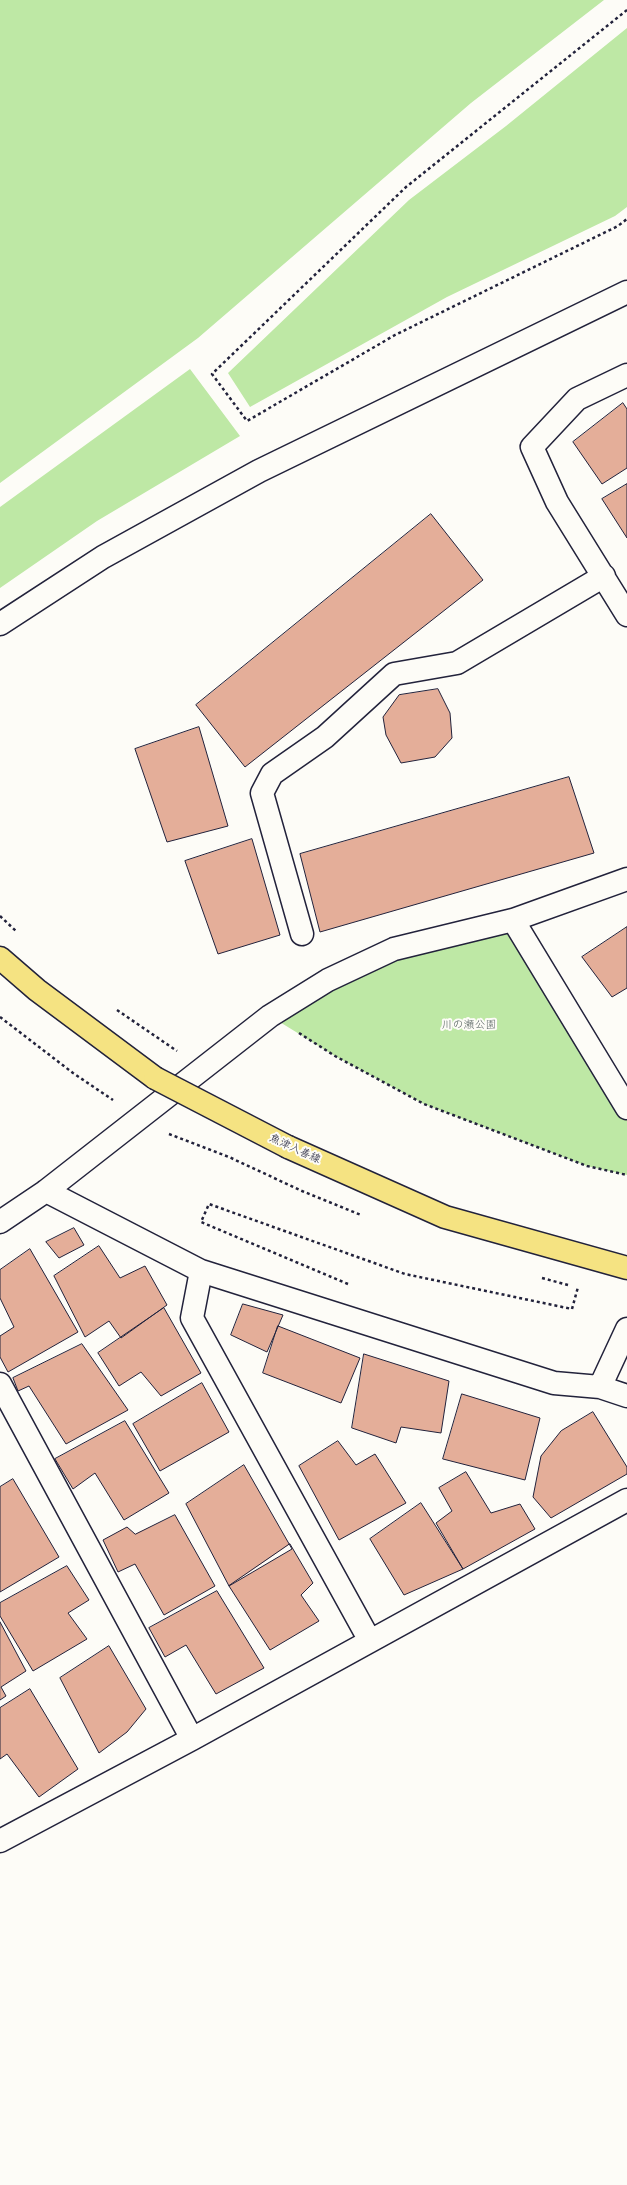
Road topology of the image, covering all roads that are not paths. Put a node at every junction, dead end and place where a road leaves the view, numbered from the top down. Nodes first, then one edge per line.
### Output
1 (627, 292) edge
2 (627, 375) edge
3 (604, 576) junction
4 (622, 592) edge
5 (627, 615) edge
6 (0, 624) edge
7 (627, 879) edge
8 (513, 920) junction
9 (302, 934) dead end
10 (0, 958) edge
11 (627, 1108) edge
12 (46, 1191) junction
13 (0, 1222) edge
14 (627, 1268) edge
15 (201, 1271) junction
16 (627, 1328) edge
17 (0, 1384) edge
18 (600, 1387) junction
19 (627, 1396) edge
20 (627, 1500) edge
21 (370, 1641) junction
22 (192, 1739) junction
23 (0, 1841) edge

1 - 6 street
2 - 3 street
3 - 4 street
3 - 9 street
4 - 5 street
7 - 8 street
8 - 11 street
8 - 12 street
10 - 14 main road, 魚津入善線, bridge
12 - 13 street
12 - 15 street
15 - 18 street
15 - 21 street
16 - 18 street
17 - 22 street
18 - 19 street
20 - 21 street
21 - 22 street
22 - 23 street

